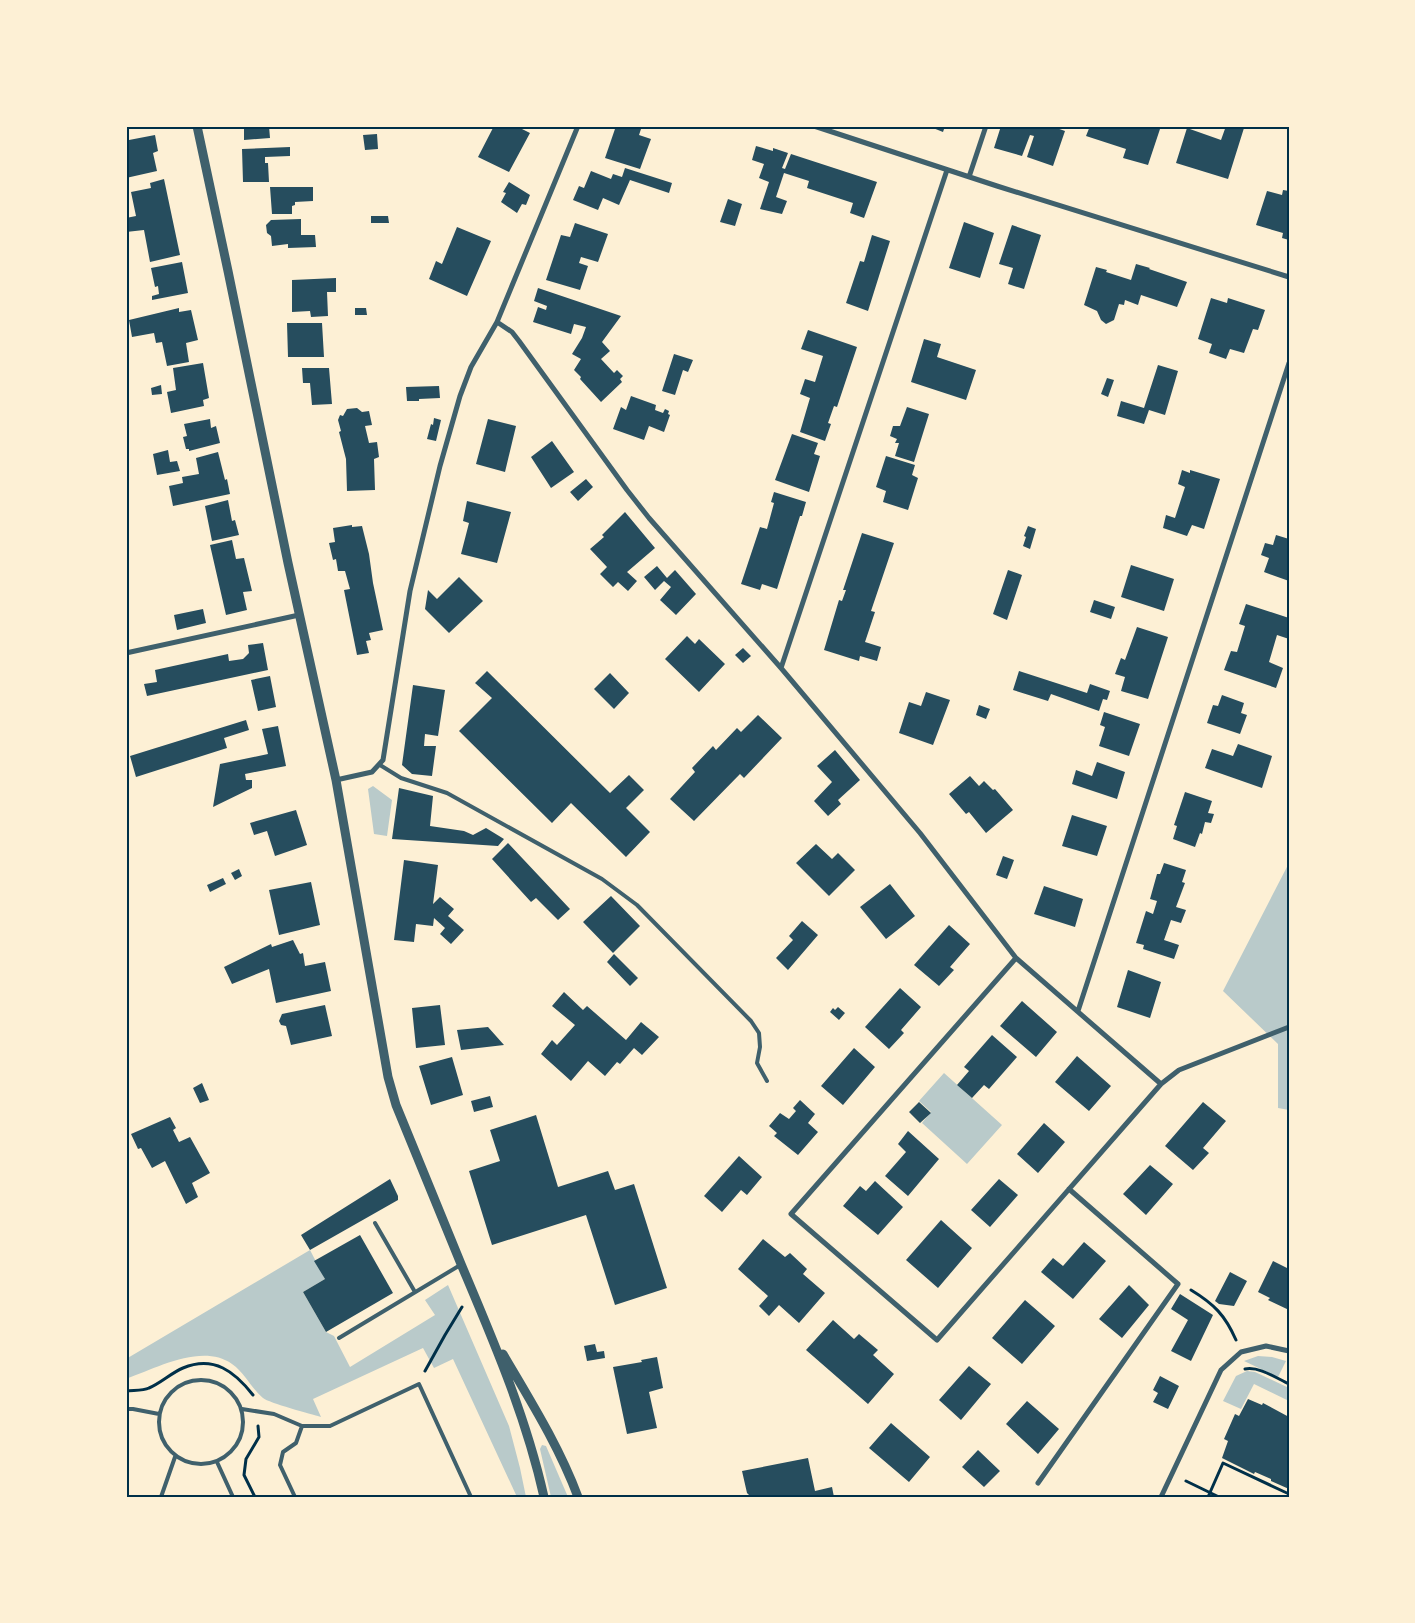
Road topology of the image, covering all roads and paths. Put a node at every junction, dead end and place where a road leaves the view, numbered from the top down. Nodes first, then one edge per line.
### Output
1 (197, 126) edge
2 (578, 126) edge
3 (814, 126) edge
4 (986, 126) edge
5 (947, 170) junction
6 (969, 176) junction
7 (1289, 277) edge
8 (497, 322) junction
9 (1289, 363) edge
10 (299, 615) junction
11 (126, 653) edge
12 (781, 668) junction
13 (380, 765) junction
14 (336, 780) junction
15 (1016, 958) junction
16 (1078, 1011) junction
17 (1289, 1027) edge
18 (767, 1081) dead end
19 (1161, 1084) junction
20 (1069, 1189) junction
21 (375, 1223) dead end
22 (462, 1264) junction
23 (1178, 1284) junction
24 (415, 1292) junction
25 (465, 1303) dead end
26 (339, 1338) dead end
27 (494, 1339) junction
28 (1289, 1351) edge
29 (1241, 1352) junction
30 (1239, 1371) dead end
31 (419, 1384) junction
32 (1289, 1384) edge
33 (126, 1391) edge
34 (126, 1409) edge
35 (242, 1409) junction
36 (257, 1412) junction
37 (159, 1414) junction
38 (302, 1426) junction
39 (175, 1457) junction
40 (217, 1462) junction
41 (1186, 1481) dead end
42 (1038, 1483) dead end
43 (1289, 1494) edge
44 (1209, 1495) edge
45 (160, 1497) edge
46 (233, 1497) edge
47 (254, 1497) edge
48 (295, 1497) edge
49 (471, 1497) edge
50 (544, 1497) edge
51 (578, 1497) edge
52 (1161, 1497) edge
53 (1219, 1497) edge

1 - 10 street
2 - 8 street
3 - 5 street
4 - 6 street
5 - 6 street
5 - 12 street
6 - 7 street
8 - 12 street
8 - 13 street
9 - 16 street
10 - 11 street
10 - 14 street
12 - 15 street
13 - 14 street
13 - 18 lane
14 - 22 street
15 - 16 street
15 - 20 street
16 - 19 street
17 - 19 street
19 - 20 street
20 - 23 street
21 - 24 lane
22 - 24 lane
22 - 27 street
23 - 29 path
23 - 42 street
24 - 26 lane
25 - 31 path
27 - 50 street
27 - 51 street
28 - 29 street
29 - 52 street
30 - 32 path
31 - 38 lane
31 - 49 lane
33 - 36 path
34 - 37 lane
35 - 36 lane
35 - 37 lane
35 - 40 lane
36 - 38 lane
36 - 47 path
37 - 39 lane
38 - 48 lane
39 - 40 lane
39 - 45 lane
40 - 46 lane
41 - 44 path
43 - 44 path
44 - 53 path

